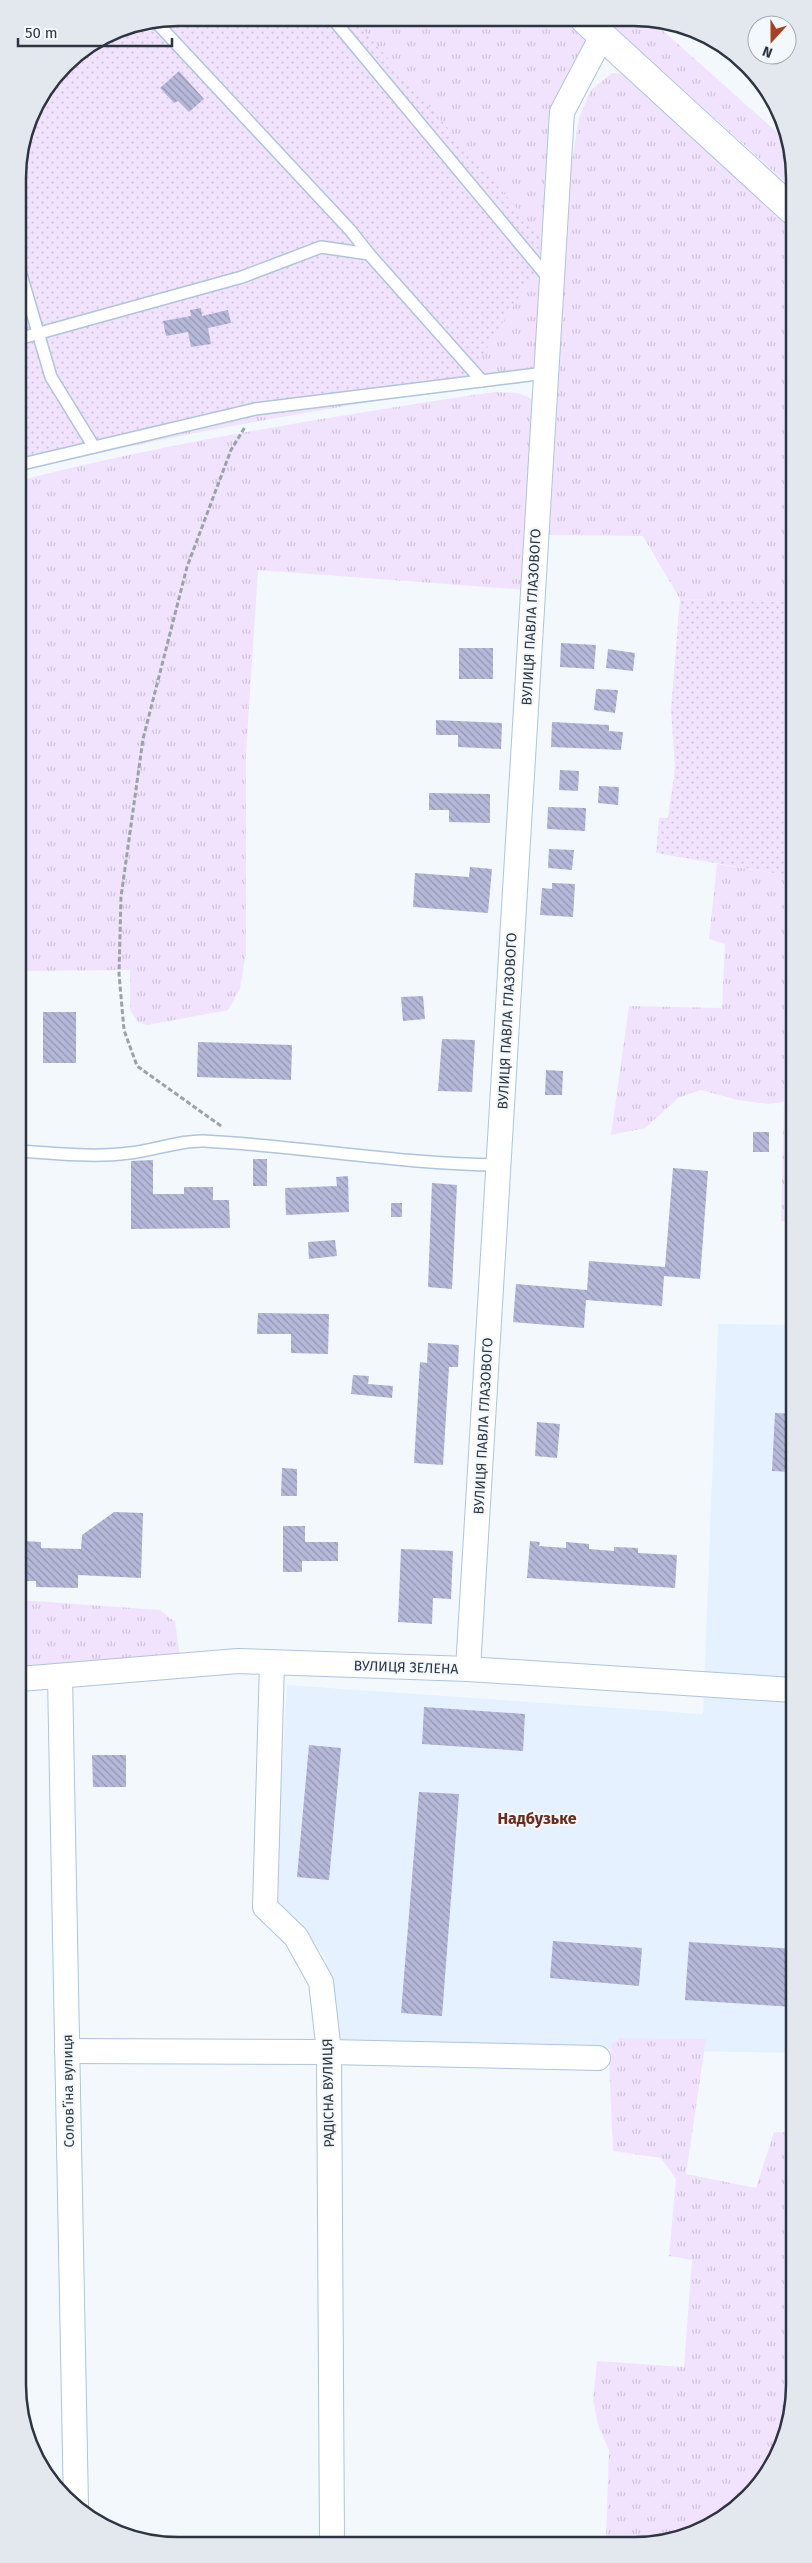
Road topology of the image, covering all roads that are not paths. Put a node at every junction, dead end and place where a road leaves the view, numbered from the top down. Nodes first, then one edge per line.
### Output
1 (339, 27) edge
2 (161, 28) edge
3 (594, 28) edge
4 (786, 204) edge
5 (369, 254) junction
6 (551, 282) junction
7 (27, 297) edge
8 (37, 334) junction
9 (27, 337) edge
10 (545, 373) junction
11 (482, 381) junction
12 (94, 447) junction
13 (27, 463) edge
14 (27, 1151) edge
15 (498, 1165) junction
16 (272, 1663) junction
17 (468, 1669) junction
18 (60, 1676) junction
19 (26, 1679) edge
20 (785, 1690) edge
21 (67, 2051) junction
22 (329, 2052) junction
23 (598, 2058) dead end
24 (76, 2496) edge
25 (332, 2537) edge

1 - 6 lane
2 - 5 lane
3 - 4 main road
3 - 6 street, ВУЛИЦЯ ПАВЛА ГЛАЗОВОГО
5 - 8 lane
5 - 11 lane
6 - 10 street, ВУЛИЦЯ ПАВЛА ГЛАЗОВОГО
7 - 8 lane
8 - 9 lane
8 - 12 lane
10 - 11 lane
10 - 15 street, ВУЛИЦЯ ПАВЛА ГЛАЗОВОГО
11 - 12 lane
12 - 13 lane
14 - 15 lane
15 - 17 street, ВУЛИЦЯ ПАВЛА ГЛАЗОВОГО
16 - 17 street, ВУЛИЦЯ ЗЕЛЕНА
16 - 18 street, ВУЛИЦЯ ЗЕЛЕНА
16 - 22 street, РАДІСНА ВУЛИЦЯ
17 - 20 street, ВУЛИЦЯ ЗЕЛЕНА
18 - 19 street, ВУЛИЦЯ ЗЕЛЕНА
18 - 21 street, Соловʼїна вулиця
21 - 22 street
21 - 24 street, Соловʼїна вулиця
22 - 23 street
22 - 25 street, РАДІСНА ВУЛИЦЯ

